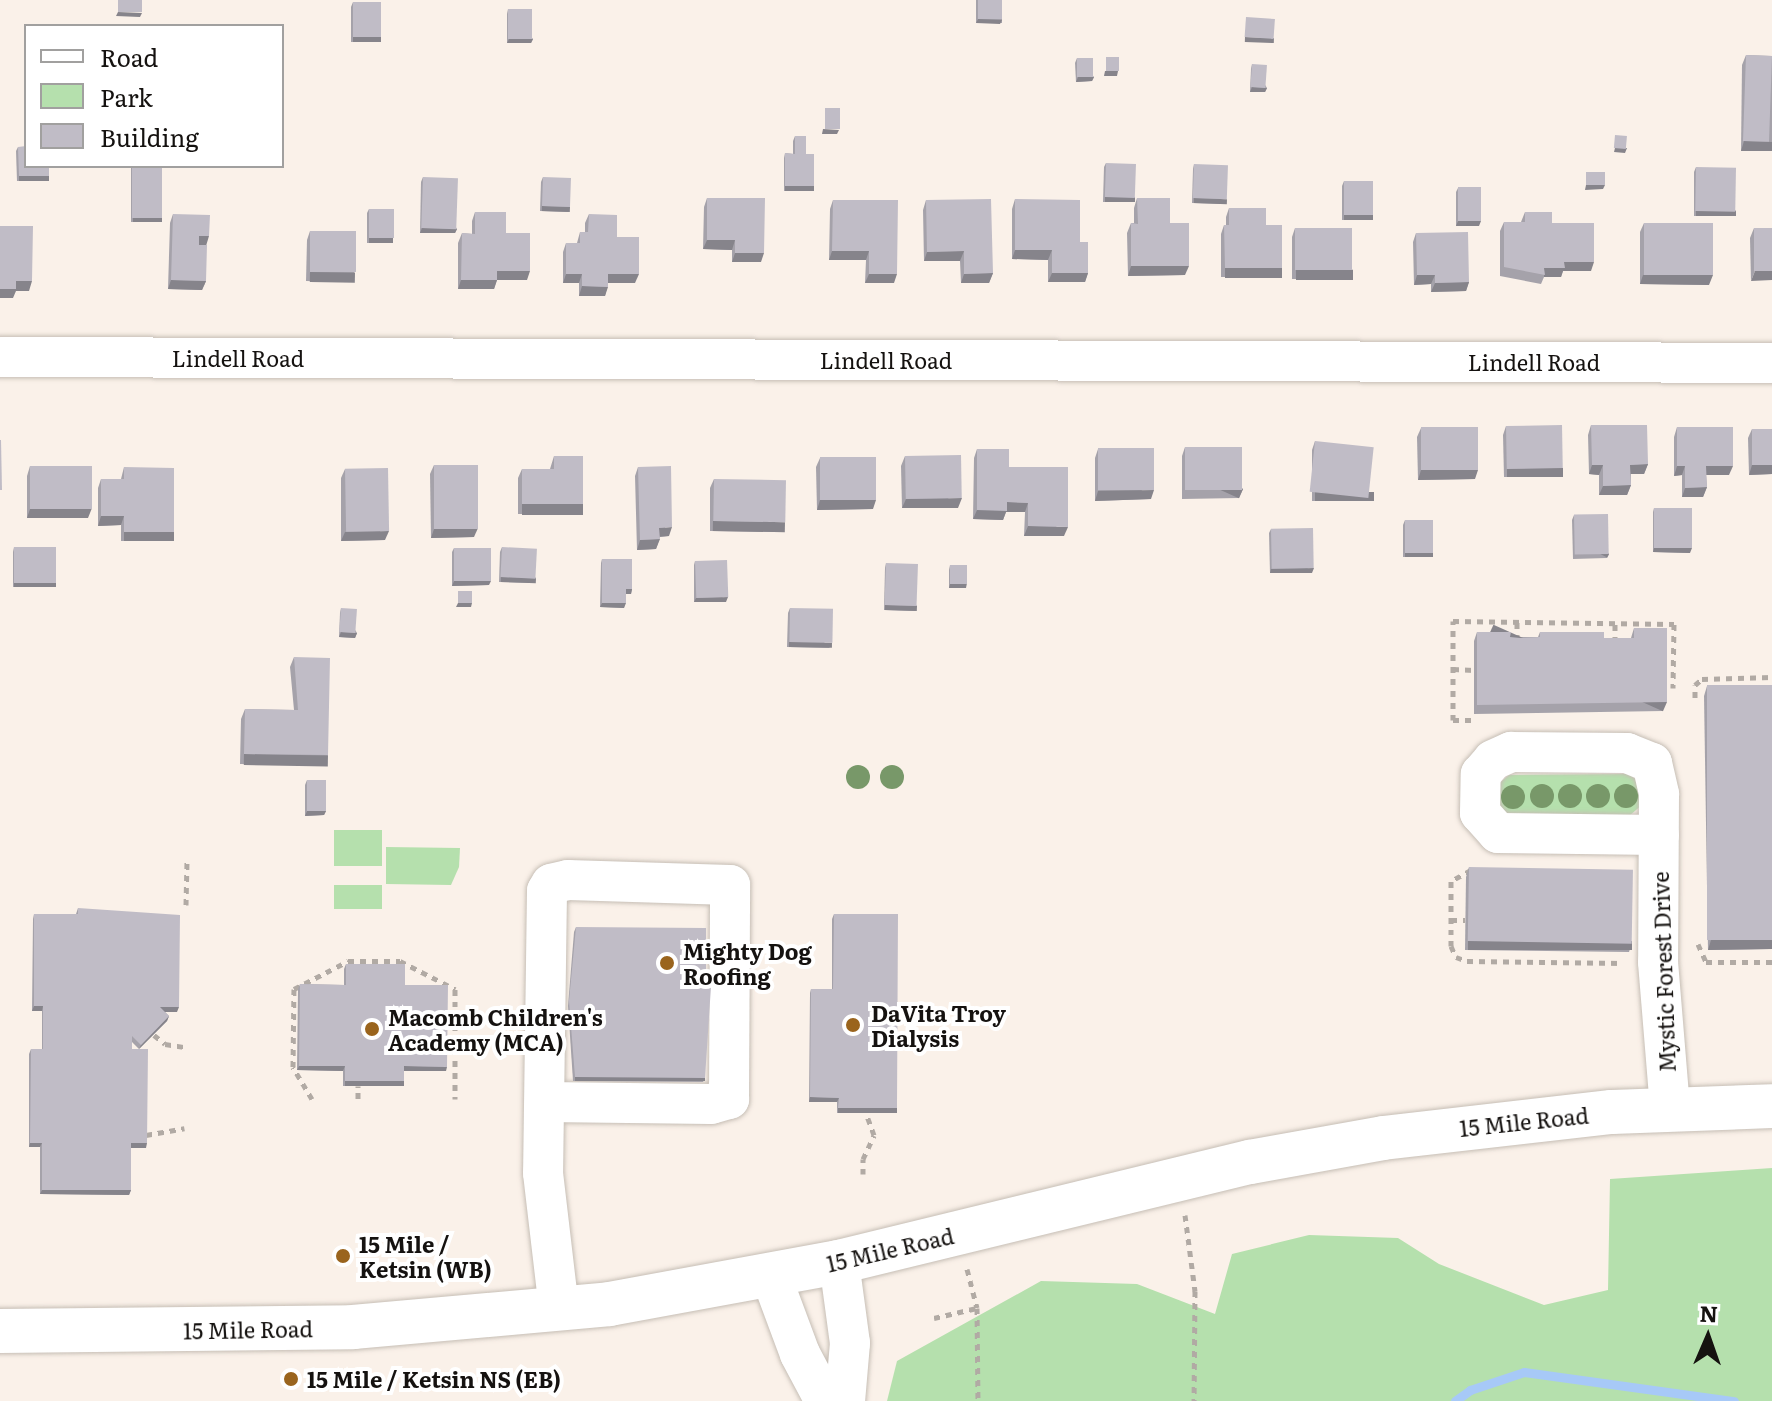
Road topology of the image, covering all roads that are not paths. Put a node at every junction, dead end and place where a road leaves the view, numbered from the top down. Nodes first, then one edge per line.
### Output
1 (0, 357) edge
2 (1772, 363) edge
3 (1659, 835) dead end
4 (545, 1102) junction
5 (1772, 1106) edge
6 (1670, 1108) junction
7 (839, 1262) junction
8 (771, 1276) junction
9 (559, 1310) junction
10 (0, 1331) edge
11 (825, 1401) edge
12 (845, 1401) edge

1 - 2 street, Lindell Road
3 - 6 street, Mystic Forest Drive
4 - 4 street
4 - 9 street
5 - 6 main road, 15 Mile Road
6 - 7 main road, 15 Mile Road
7 - 8 main road, 15 Mile Road
7 - 12 street
8 - 9 main road, 15 Mile Road
8 - 11 street
9 - 10 main road, 15 Mile Road

